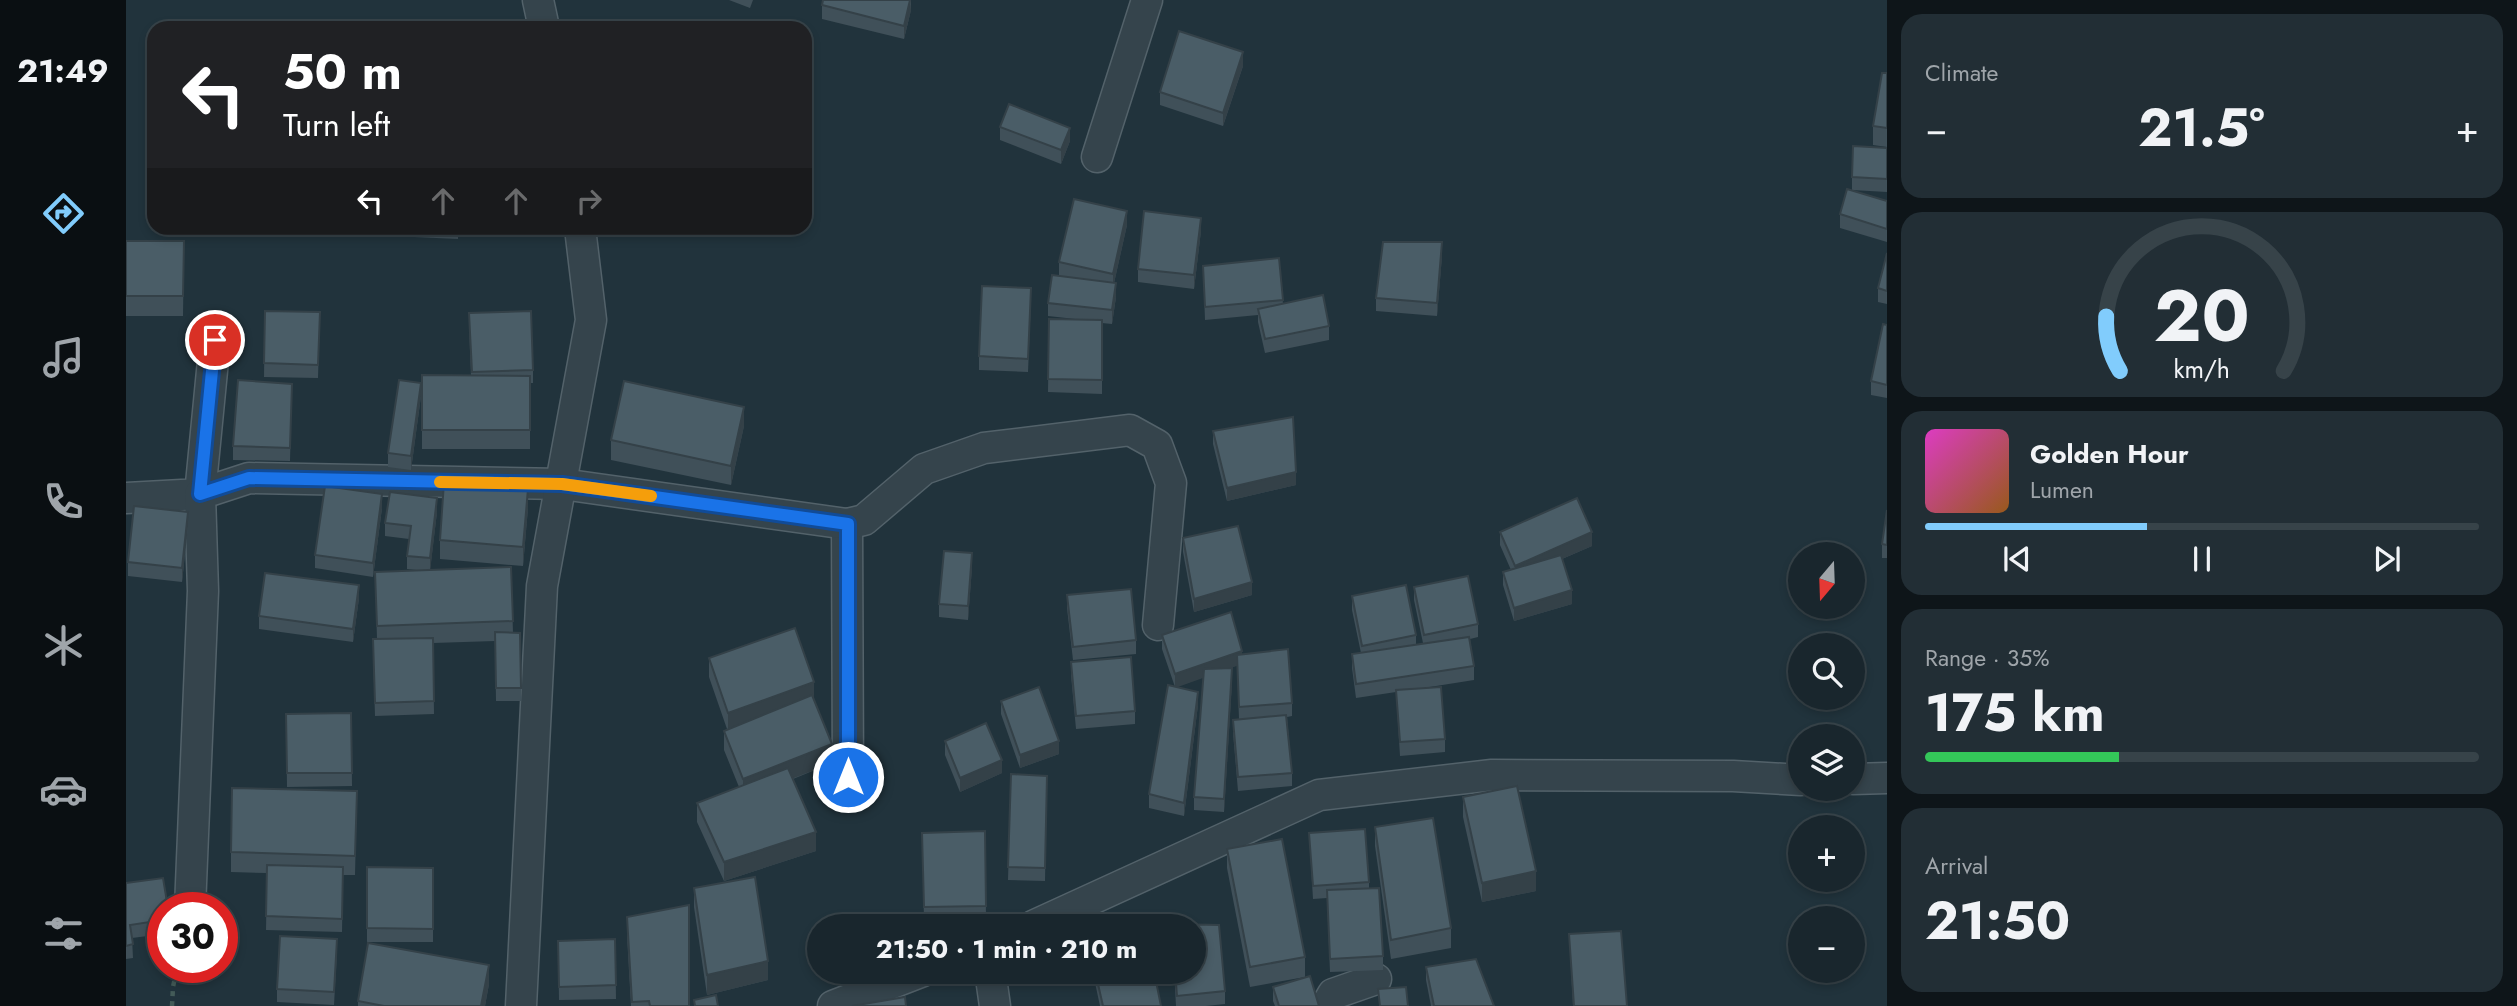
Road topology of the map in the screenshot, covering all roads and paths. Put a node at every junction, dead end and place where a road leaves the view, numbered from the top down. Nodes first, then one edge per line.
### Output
1 (538, 0) edge
2 (1147, 0) edge
3 (542, 21) edge
4 (1097, 157) dead end
5 (581, 235) edge
6 (215, 340) dead end
7 (562, 484) junction
8 (200, 494) junction
9 (126, 498) edge
10 (848, 524) junction
11 (1158, 625) dead end
12 (848, 777) dead end
13 (1887, 778) edge
14 (1788, 779) edge
15 (1865, 779) edge
16 (191, 892) edge
17 (1059, 914) edge
18 (1376, 979) dead end
19 (174, 983) edge
20 (890, 984) edge
21 (992, 984) edge
22 (172, 1006) edge
23 (521, 1006) edge
24 (833, 1006) edge
25 (995, 1006) edge
26 (1326, 1006) edge

1 - 3 street
2 - 4 street
5 - 7 street
6 - 8 street
7 - 8 street
7 - 10 street
7 - 23 street
8 - 9 street
8 - 16 street
10 - 11 street
10 - 12 street
13 - 15 street
14 - 17 street
18 - 26 street
19 - 22 path
20 - 24 street
21 - 25 street

